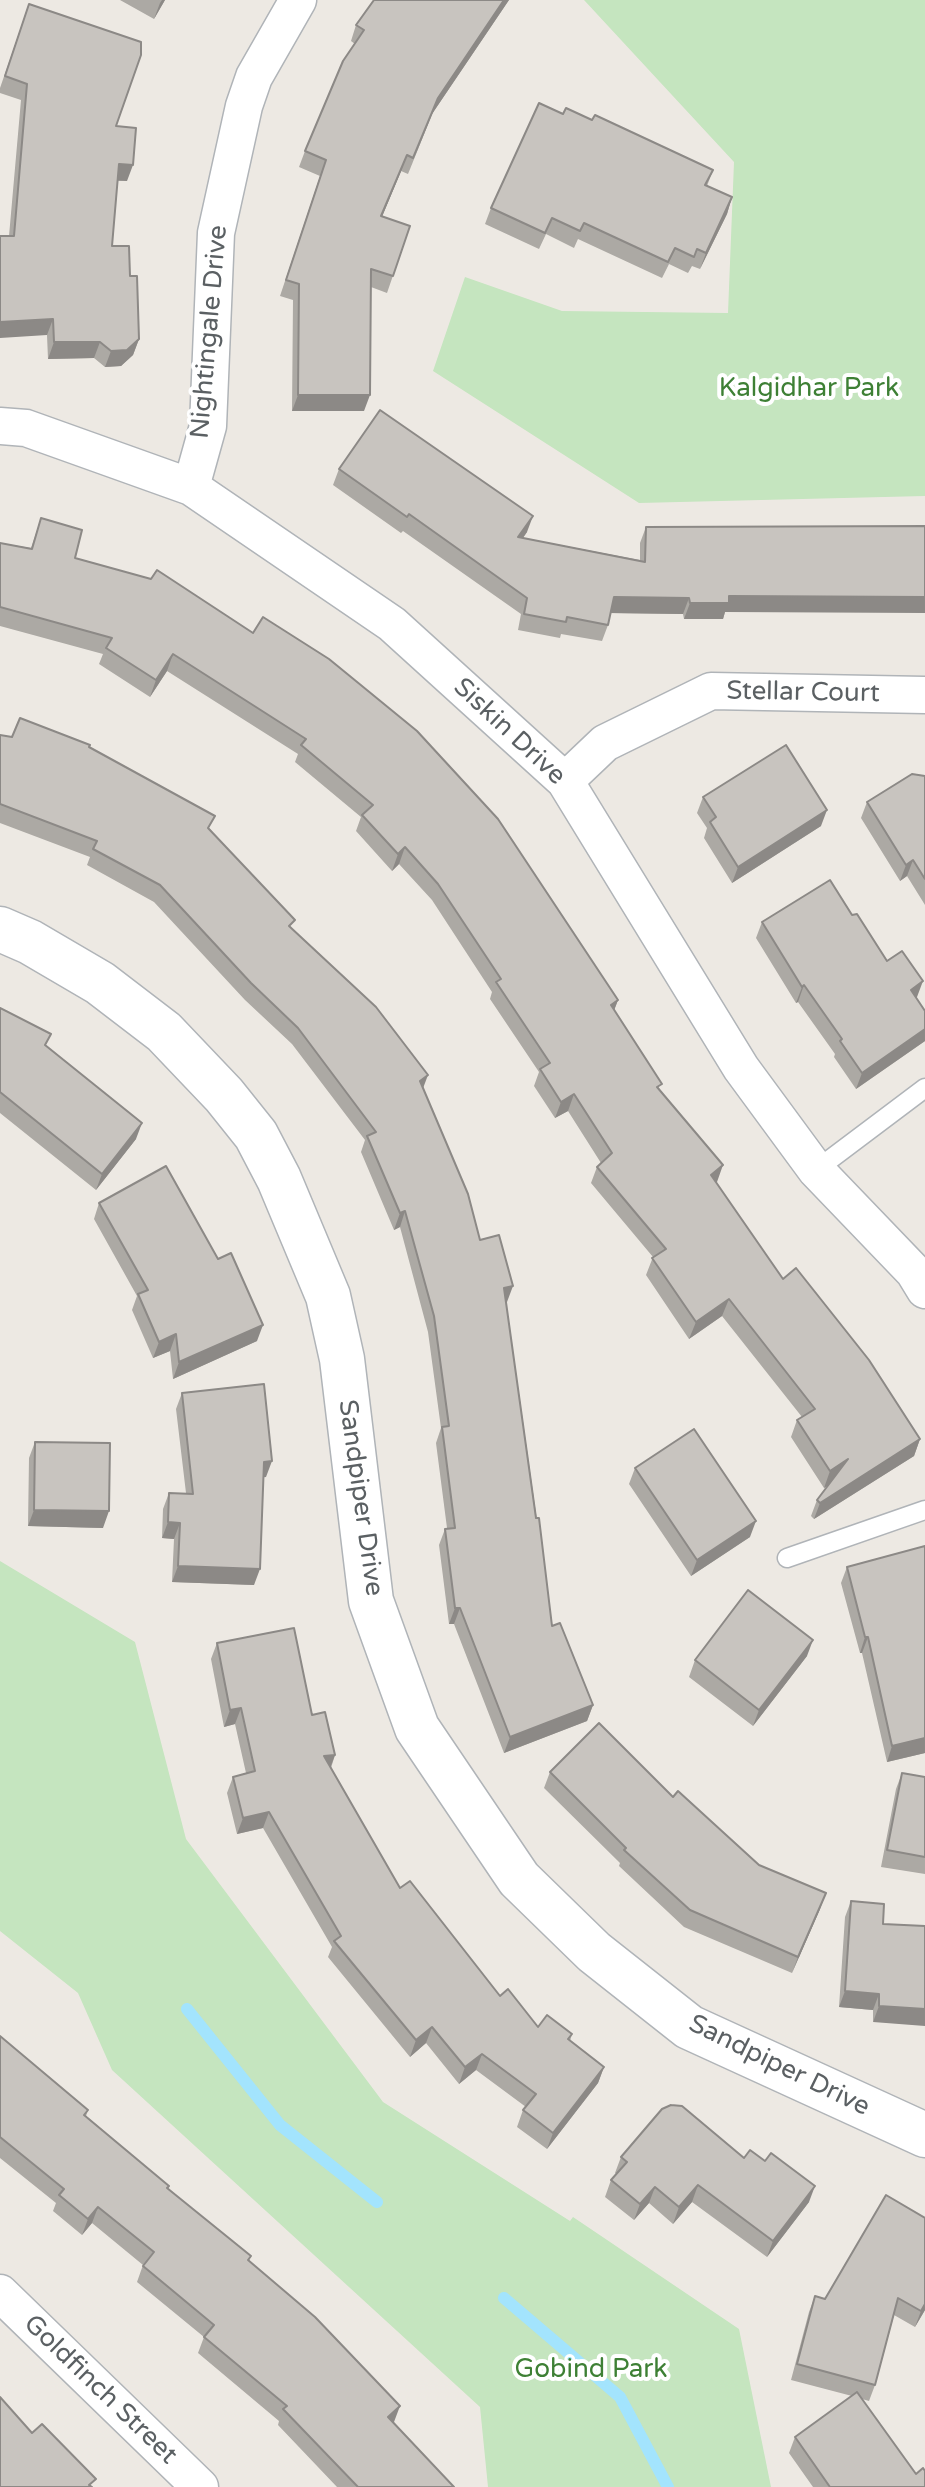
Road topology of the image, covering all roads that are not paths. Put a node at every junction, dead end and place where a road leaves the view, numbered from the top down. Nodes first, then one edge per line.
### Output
1 (298, 0) edge
2 (0, 426) edge
3 (191, 487) junction
4 (925, 695) edge
5 (565, 781) junction
6 (0, 929) edge
7 (925, 1088) edge
8 (816, 1170) junction
9 (925, 1290) edge
10 (925, 1510) edge
11 (787, 1558) dead end
12 (925, 2135) edge
13 (0, 2293) edge
14 (200, 2487) edge

1 - 3 street, Nightingale Drive
2 - 3 street, Siskin Drive
3 - 5 street, Siskin Drive
4 - 5 street, Stellar Court
5 - 8 street, Siskin Drive
6 - 12 street, Sandpiper Drive
7 - 8 lane
8 - 9 street, Siskin Drive
10 - 11 lane
13 - 14 street, Goldfinch Street

